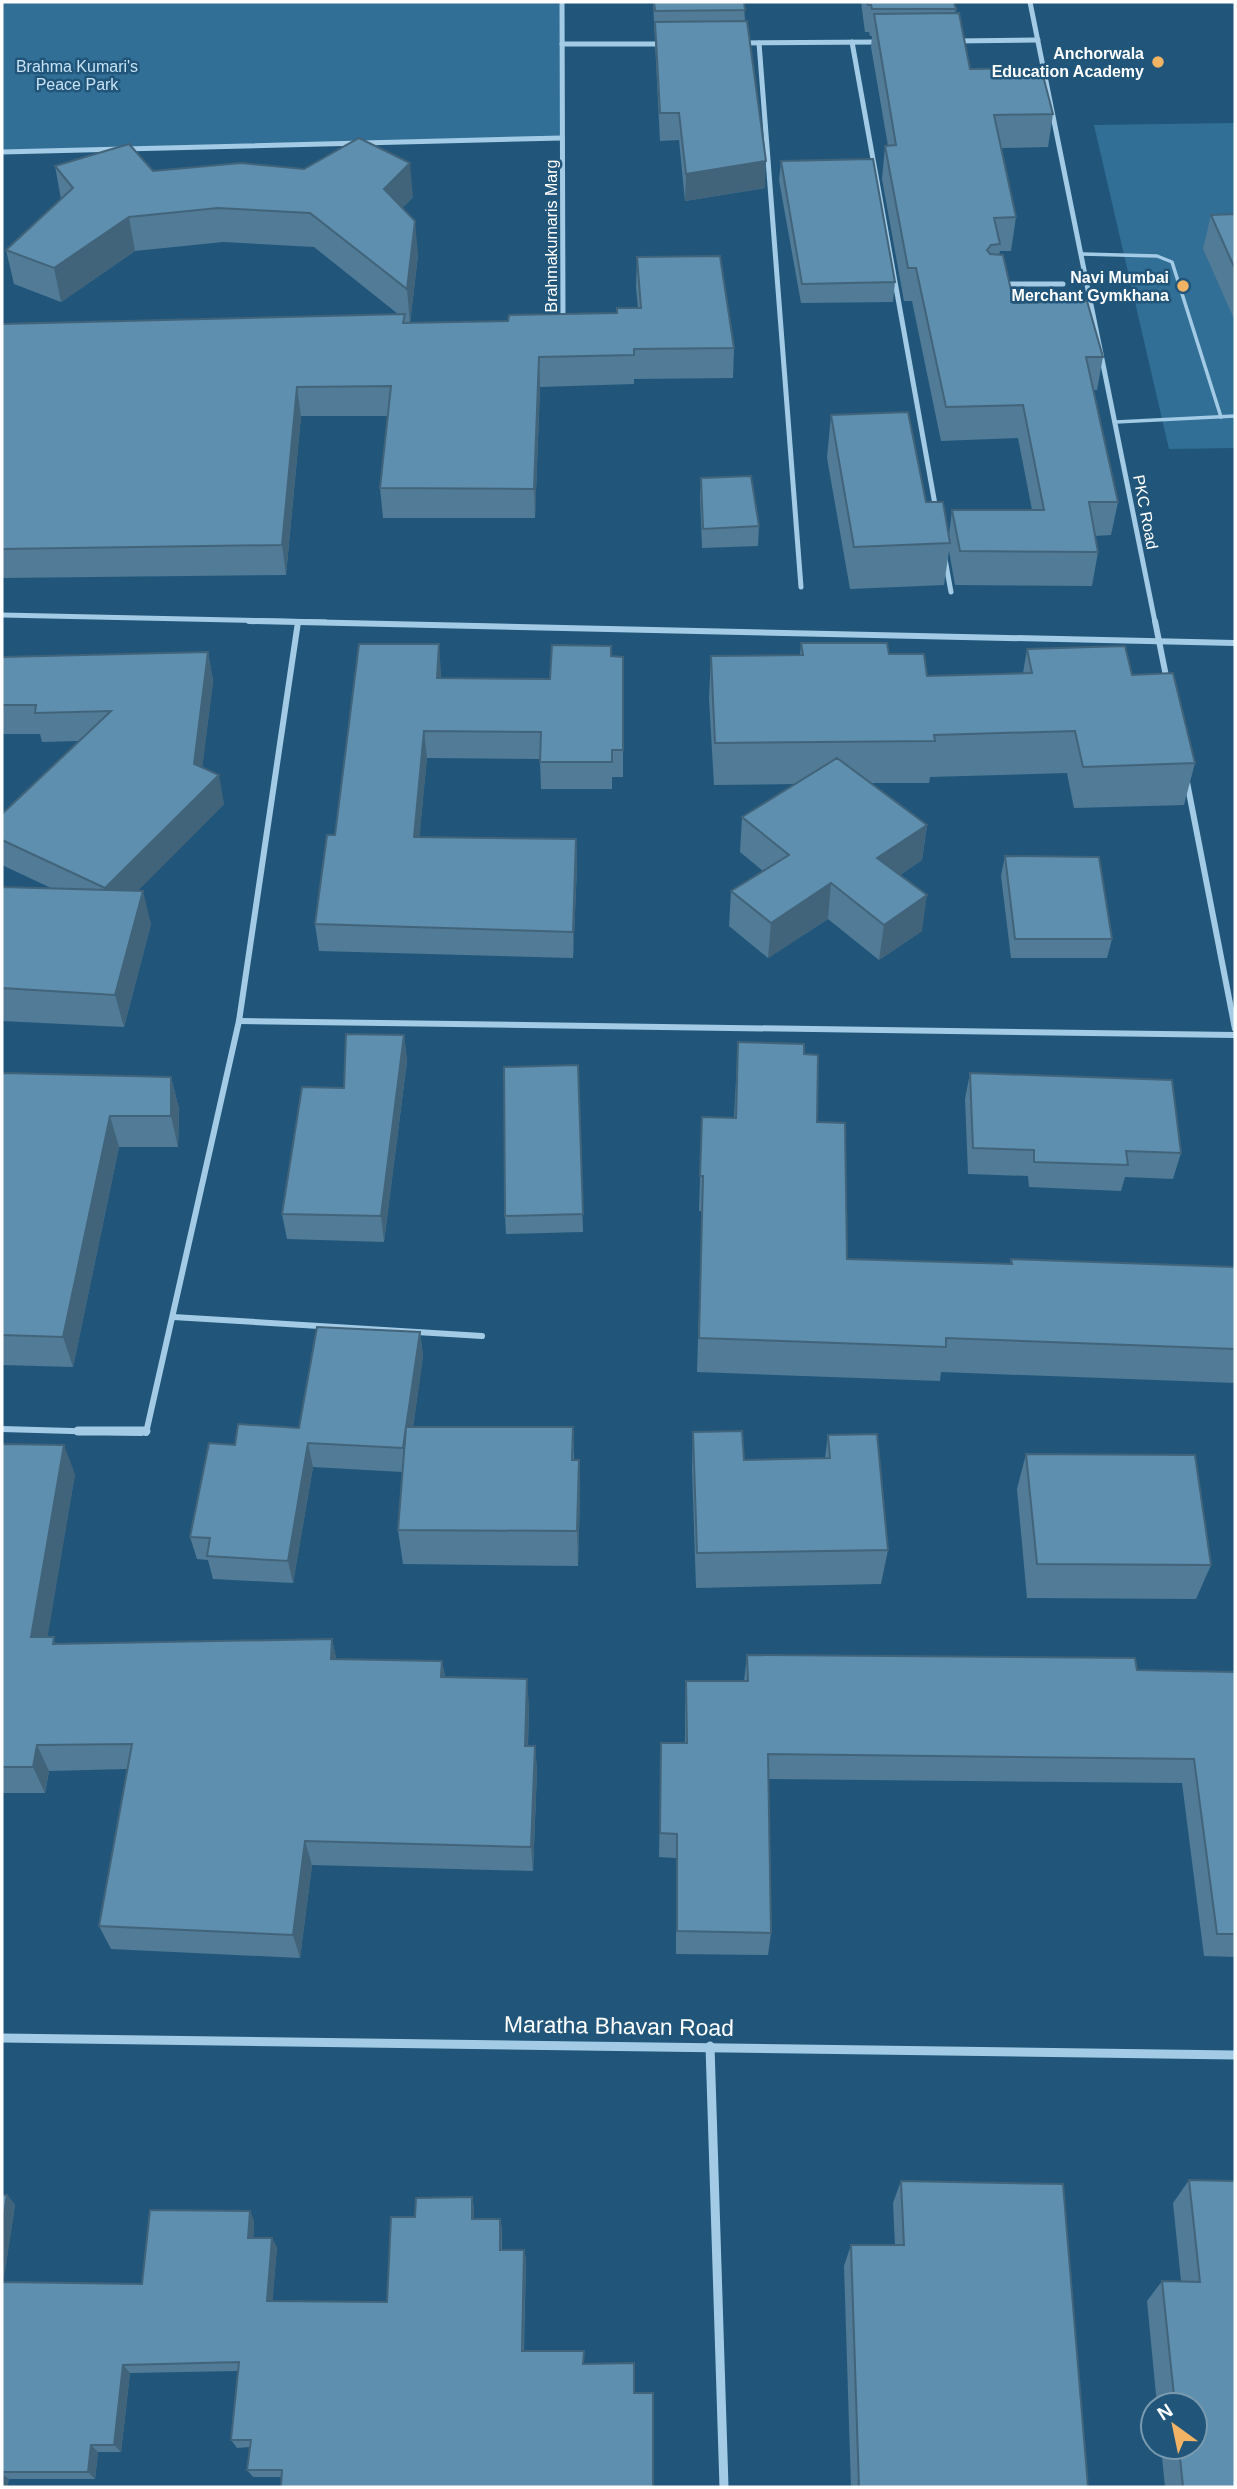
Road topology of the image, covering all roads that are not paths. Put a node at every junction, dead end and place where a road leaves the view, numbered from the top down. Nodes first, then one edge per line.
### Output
1 (562, 2) edge
2 (1030, 2) edge
3 (1038, 40) junction
4 (892, 41) edge
5 (945, 41) edge
6 (852, 42) junction
7 (733, 43) edge
8 (759, 43) junction
9 (562, 44) junction
10 (667, 44) edge
11 (562, 138) junction
12 (2, 152) edge
13 (1082, 254) junction
14 (1000, 284) edge
15 (1063, 284) dead end
16 (564, 328) edge
17 (1235, 416) edge
18 (1221, 417) junction
19 (1115, 422) junction
20 (936, 512) edge
21 (944, 552) edge
22 (802, 587) dead end
23 (951, 592) edge
24 (2, 615) edge
25 (298, 622) junction
26 (1159, 642) junction
27 (1235, 643) edge
28 (1170, 695) edge
29 (1185, 775) edge
30 (239, 1021) junction
31 (1235, 1028) edge
32 (1235, 1035) edge
33 (173, 1317) junction
34 (482, 1336) dead end
35 (2, 1429) edge
36 (2, 2038) edge
37 (710, 2046) junction
38 (1235, 2055) edge
39 (724, 2487) edge

1 - 9 street, Brahmakumaris Marg
2 - 3 street, PKC Road
3 - 5 street
3 - 13 street, PKC Road
4 - 6 street
6 - 8 street
6 - 20 street
7 - 8 street
8 - 22 street
9 - 10 street
9 - 11 street, Brahmakumaris Marg
11 - 12 street
11 - 16 street, Brahmakumaris Marg
13 - 18 lane
13 - 19 street, PKC Road
14 - 15 street
17 - 18 lane
18 - 19 lane
19 - 26 street, PKC Road
21 - 23 street
24 - 25 street
25 - 26 street
25 - 30 street
26 - 27 street
26 - 28 street, PKC Road
29 - 31 street
30 - 32 street
30 - 33 street
33 - 34 street
33 - 35 street
36 - 37 street, Maratha Bhavan Road
37 - 38 street, Maratha Bhavan Road
37 - 39 street

